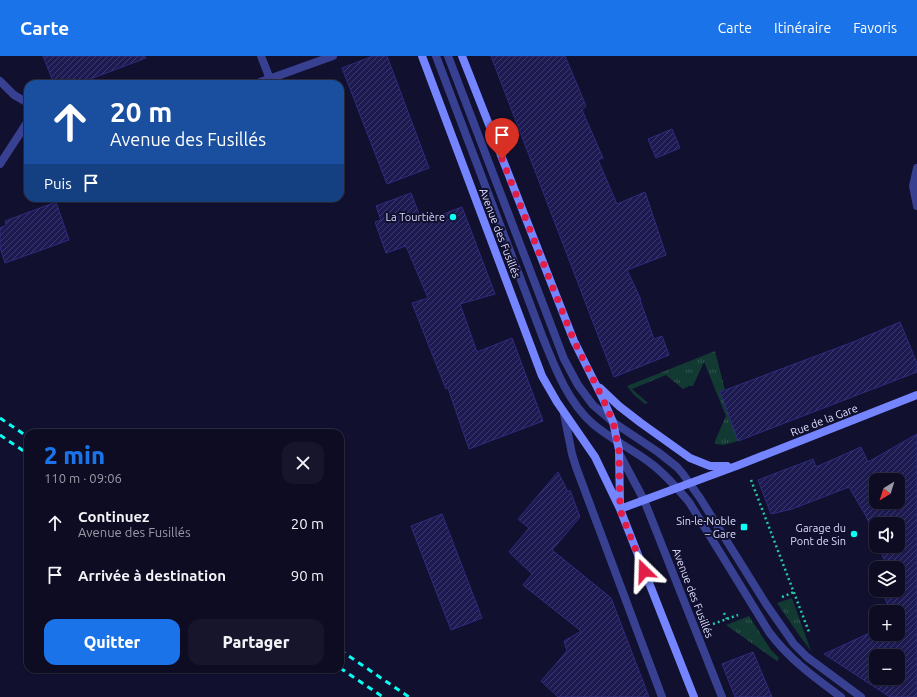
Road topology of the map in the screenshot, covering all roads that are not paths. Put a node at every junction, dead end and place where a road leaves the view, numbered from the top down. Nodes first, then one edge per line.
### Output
1 (261, 56) edge
2 (333, 56) edge
3 (422, 56) edge
4 (436, 56) edge
5 (448, 56) edge
6 (462, 56) edge
7 (270, 79) junction
8 (267, 80) edge
9 (0, 81) edge
10 (24, 101) edge
11 (24, 127) edge
12 (0, 164) edge
13 (917, 168) edge
14 (917, 206) edge
15 (592, 378) junction
16 (917, 395) edge
17 (564, 414) junction
18 (613, 422) junction
19 (617, 441) junction
20 (620, 455) junction
21 (739, 465) junction
22 (690, 483) junction
23 (678, 488) junction
24 (644, 500) junction
25 (620, 510) junction
26 (662, 697) edge
27 (694, 697) edge
28 (722, 697) edge
29 (841, 697) edge
30 (861, 697) edge

1 - 7 street
2 - 7 street
3 - 17 main road, Avenue des Fusillés
4 - 19 street
5 - 18 street
6 - 15 main road, Avenue des Fusillés
7 - 8 street
9 - 10 street
11 - 12 street
13 - 14 street
15 - 18 main road, Avenue des Fusillés
15 - 21 main road, Rue de la Gare
16 - 21 main road, Rue de la Gare
17 - 25 main road, Avenue des Fusillés
17 - 26 street, Avenue des Fusillés
18 - 19 main road, Avenue des Fusillés
18 - 22 street
19 - 20 main road, Avenue des Fusillés
19 - 23 street
20 - 24 street, Avenue des Fusillés
20 - 25 main road, Avenue des Fusillés
21 - 22 main road, Rue de la Gare
22 - 23 main road, Rue de la Gare
22 - 30 street
23 - 24 main road, Rue de la Gare
23 - 29 street
24 - 25 main road, Rue de la Gare
24 - 28 street, Avenue des Fusillés
25 - 27 main road

